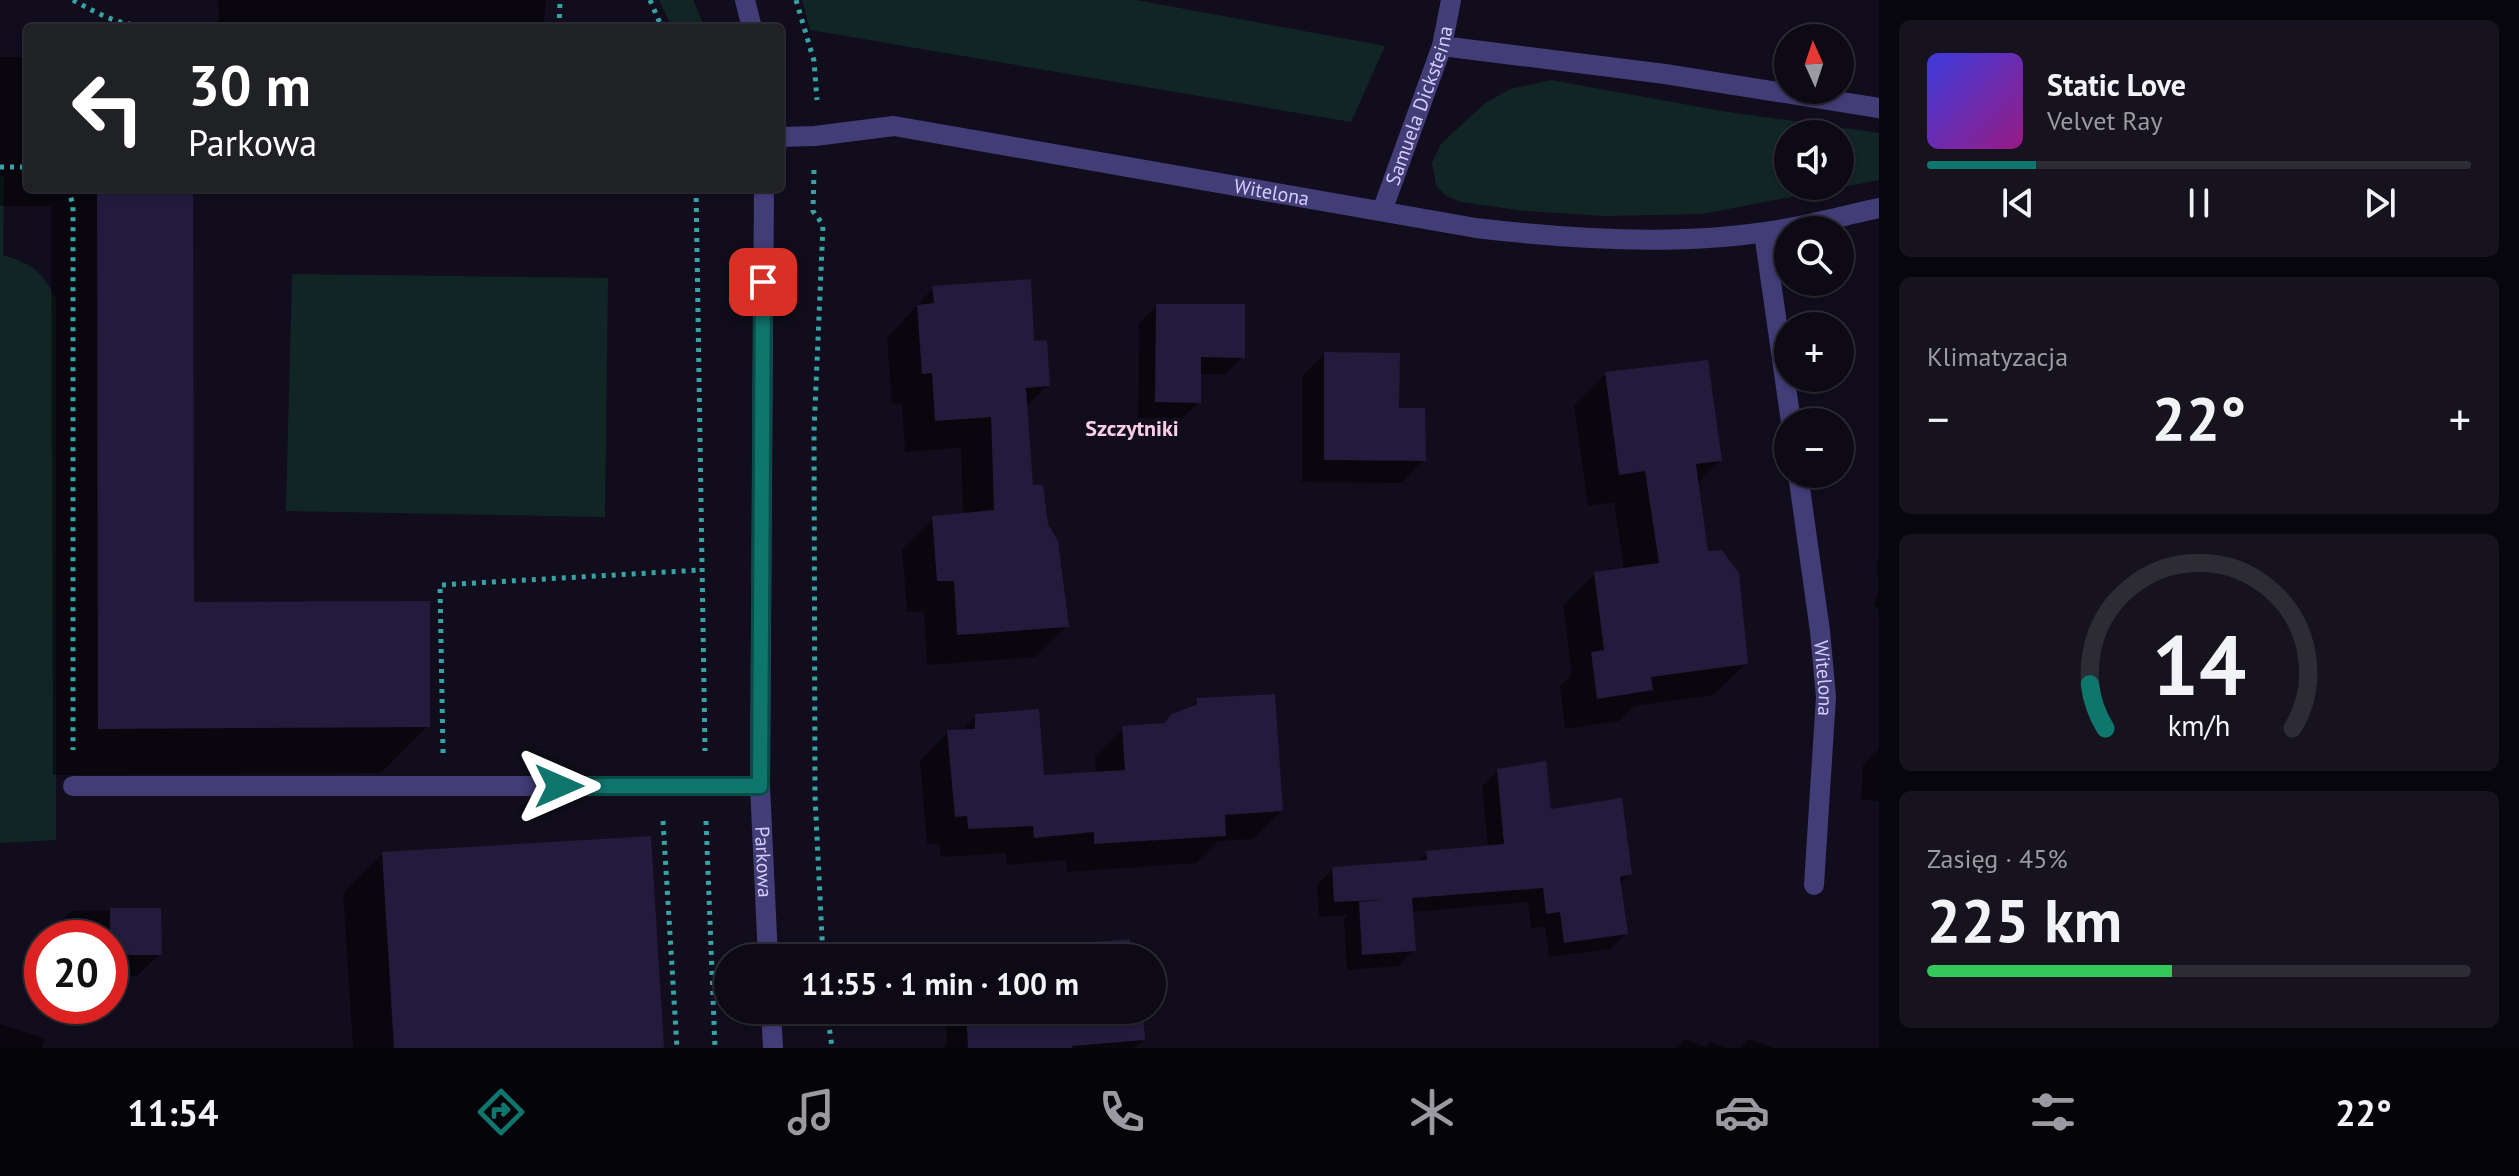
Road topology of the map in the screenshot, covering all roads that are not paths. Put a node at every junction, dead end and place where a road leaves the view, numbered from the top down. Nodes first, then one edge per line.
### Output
1 (745, 0) edge
2 (1451, 0) edge
3 (751, 24) edge
4 (1442, 46) junction
5 (1879, 108) edge
6 (784, 137) edge
7 (764, 192) edge
8 (1879, 208) edge
9 (1382, 211) junction
10 (1764, 233) junction
11 (1789, 408) edge
12 (1800, 488) edge
13 (73, 786) road end
14 (760, 786) junction
15 (1814, 885) dead end
16 (767, 944) edge
17 (772, 1024) edge
18 (773, 1048) edge

1 - 3 street
2 - 4 street, Samuela Dicksteina
4 - 5 street
4 - 9 street, Samuela Dicksteina
6 - 9 street, Witelona
7 - 14 street, Parkowa
8 - 10 street, Witelona
9 - 10 street, Witelona
10 - 11 street
12 - 15 street, Witelona
13 - 14 street
14 - 16 street, Parkowa
17 - 18 street

